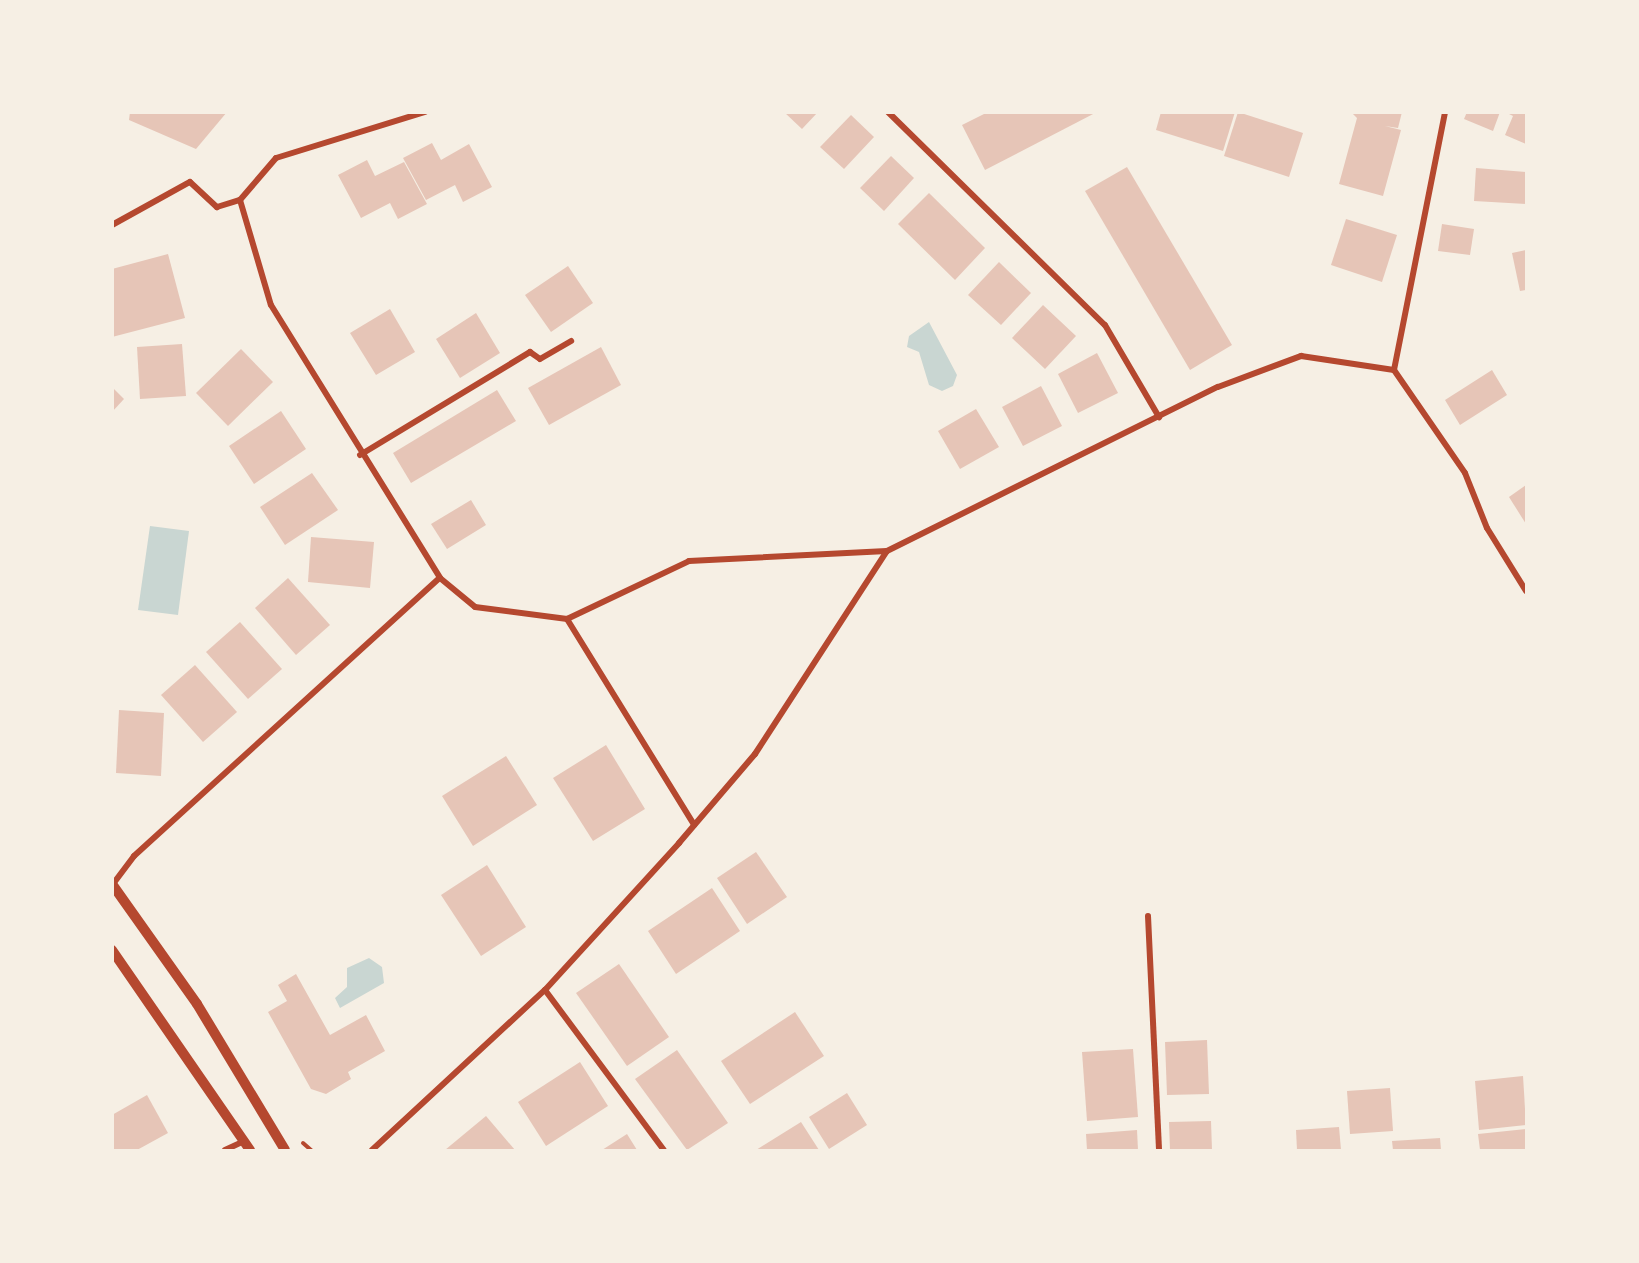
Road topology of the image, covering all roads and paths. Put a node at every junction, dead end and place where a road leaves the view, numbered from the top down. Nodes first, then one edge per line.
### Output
1 (425, 112) edge
2 (888, 112) edge
3 (1445, 112) edge
4 (240, 200) junction
5 (112, 225) edge
6 (571, 341) dead end
7 (1394, 370) junction
8 (1159, 417) junction
9 (360, 455) junction
10 (887, 551) junction
11 (440, 578) junction
12 (1527, 591) edge
13 (567, 619) junction
14 (694, 825) junction
15 (113, 884) edge
16 (1148, 916) dead end
17 (112, 950) edge
18 (545, 990) junction
19 (247, 1146) edge
20 (225, 1150) edge
21 (285, 1150) edge
22 (372, 1150) edge
23 (664, 1150) edge
24 (1159, 1150) edge

1 - 4 street
2 - 8 street
3 - 7 street
4 - 5 street
4 - 9 street
6 - 9 street
7 - 8 street
7 - 12 street
8 - 10 street
9 - 11 street
10 - 13 street
10 - 14 street
11 - 13 street
11 - 15 street
13 - 14 street
14 - 18 street
15 - 21 street
16 - 24 street
17 - 19 street
18 - 22 street
18 - 23 street
19 - 20 street

